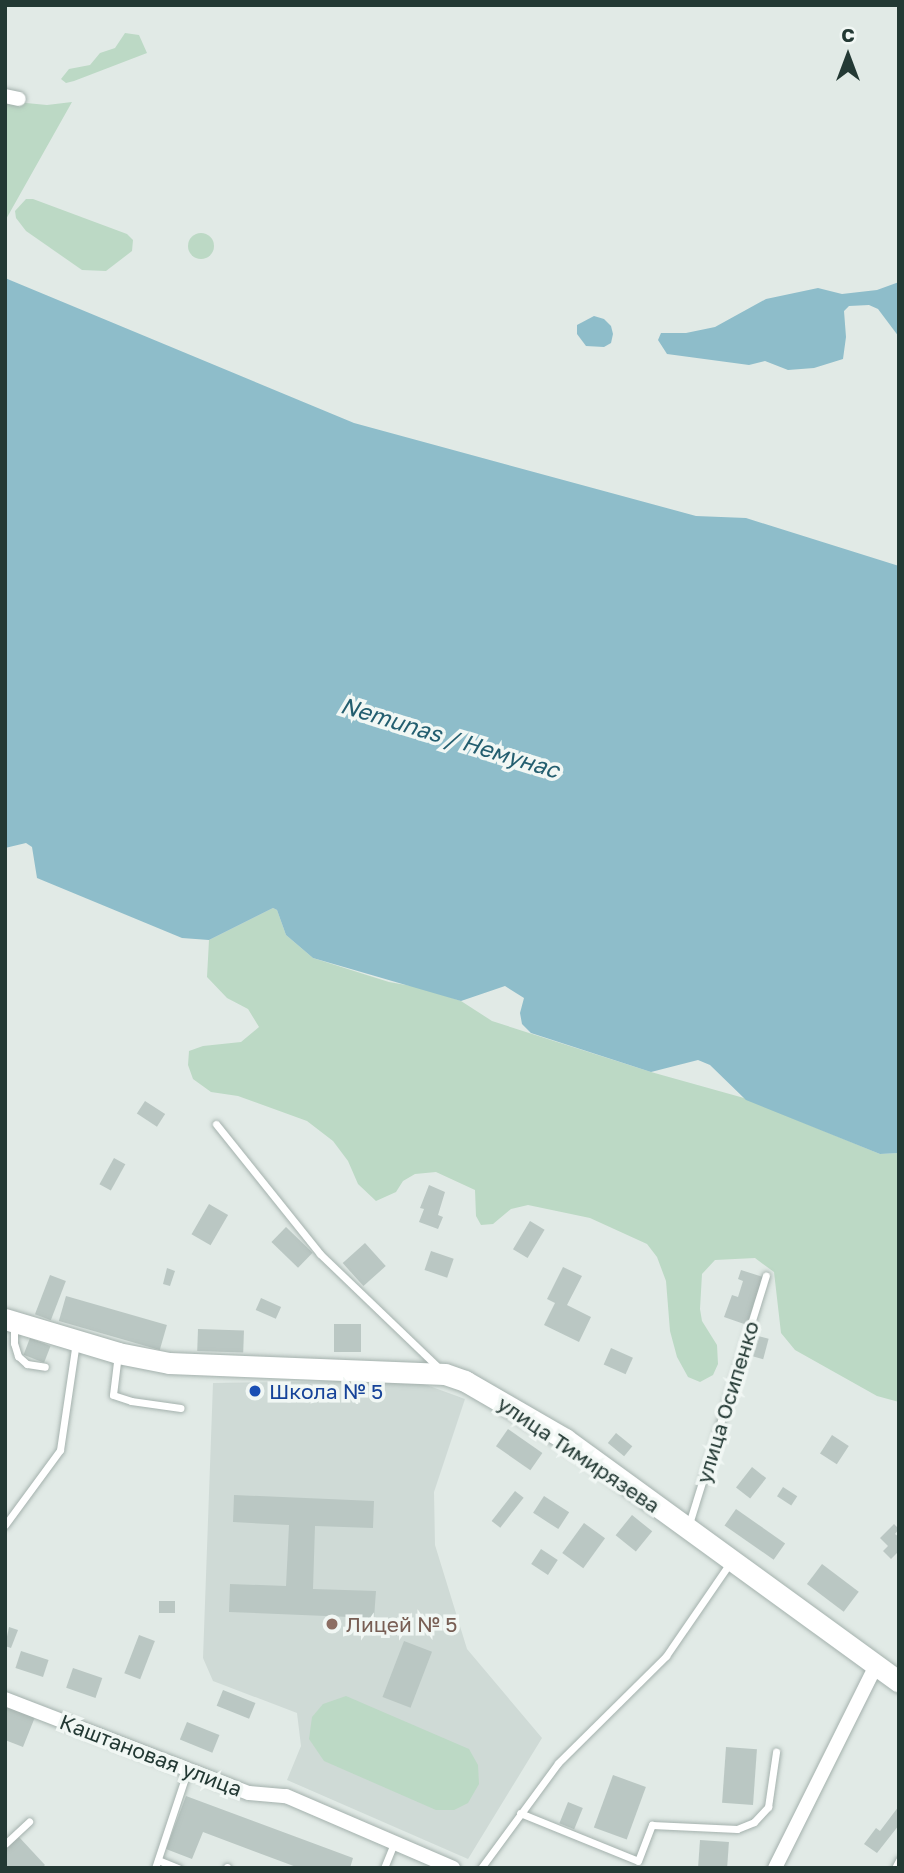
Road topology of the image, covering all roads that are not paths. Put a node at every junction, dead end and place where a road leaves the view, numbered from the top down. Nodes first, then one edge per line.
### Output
1 (216, 1124) dead end
2 (766, 1276) dead end
3 (10, 1320) edge
4 (76, 1341) junction
5 (118, 1353) junction
6 (45, 1367) dead end
7 (445, 1374) junction
8 (181, 1408) dead end
9 (5, 1525) edge
10 (688, 1528) junction
11 (732, 1561) junction
12 (876, 1665) junction
13 (899, 1682) edge
14 (5, 1699) edge
15 (776, 1752) dead end
16 (188, 1769) junction
17 (520, 1813) junction
18 (29, 1822) dead end
19 (395, 1842) junction
20 (5, 1843) edge
21 (899, 1860) edge
22 (156, 1864) edge
23 (178, 1868) edge
24 (384, 1868) edge
25 (453, 1868) edge
26 (481, 1868) edge
27 (775, 1868) edge
28 (895, 1868) edge

1 - 7 lane
2 - 10 lane, улица Осипенко
3 - 4 main road, улица Тимирязева
3 - 6 lane
4 - 5 main road, улица Тимирязева
4 - 9 lane
5 - 7 main road, улица Тимирязева
5 - 8 lane
7 - 10 main road, улица Тимирязева
10 - 11 main road, улица Тимирязева
11 - 12 main road, улица Тимирязева
11 - 17 lane
12 - 13 main road, улица Тимирязева
12 - 27 street
14 - 16 street, Каштановая улица
15 - 17 lane
16 - 19 street, Каштановая улица
16 - 22 lane
17 - 26 lane
18 - 20 lane
19 - 24 lane
19 - 25 street, Каштановая улица
21 - 28 lane
22 - 23 lane

